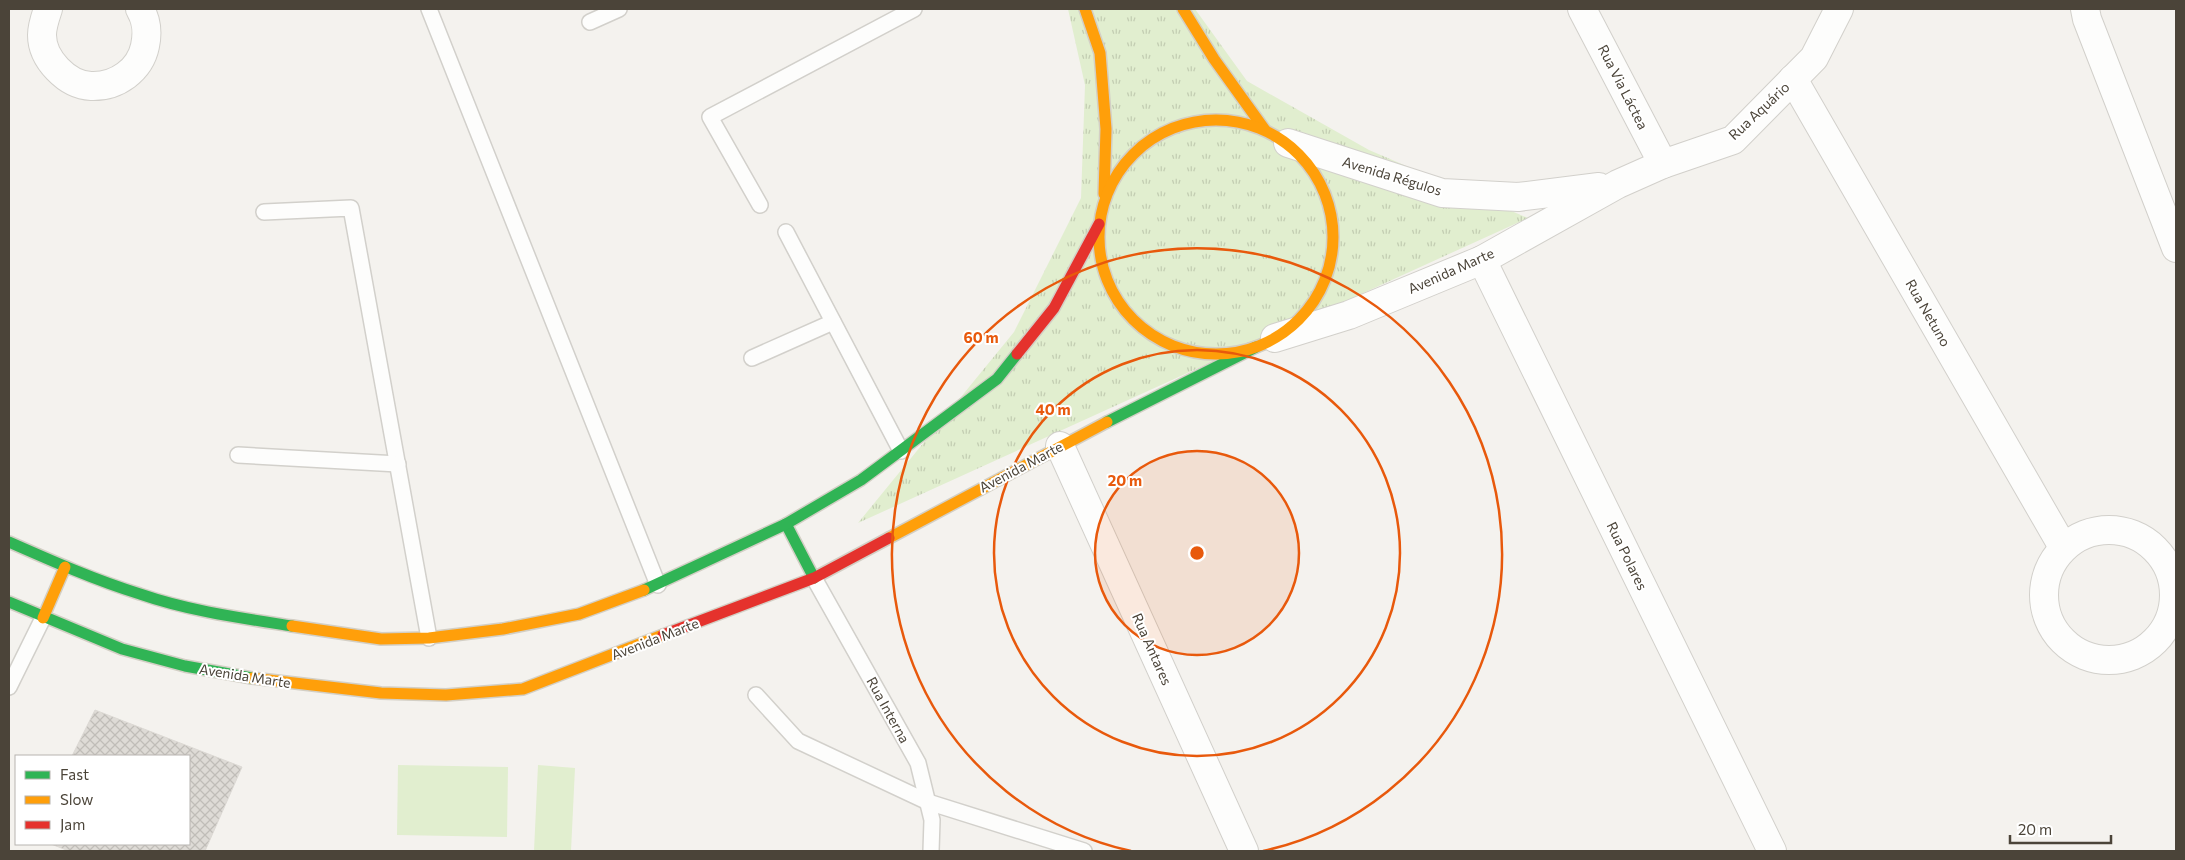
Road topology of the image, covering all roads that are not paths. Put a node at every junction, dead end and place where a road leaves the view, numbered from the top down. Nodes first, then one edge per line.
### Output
1 (140, 9) edge
2 (429, 9) edge
3 (619, 9) edge
4 (914, 9) edge
5 (1085, 9) edge
6 (1183, 9) edge
7 (1582, 9) edge
8 (1839, 9) edge
9 (2085, 9) edge
10 (39, 14) edge
11 (590, 22) dead end
12 (1793, 79) junction
13 (1265, 130) junction
14 (1288, 143) junction
15 (1663, 164) junction
16 (1618, 184) junction
17 (1104, 199) junction
18 (760, 205) dead end
19 (264, 212) dead end
20 (1099, 224) junction
21 (786, 232) dead end
22 (2176, 248) edge
23 (1482, 260) junction
24 (833, 322) junction
25 (1265, 343) junction
26 (752, 358) dead end
27 (1060, 446) junction
28 (901, 451) junction
29 (238, 455) dead end
30 (398, 464) junction
31 (786, 524) junction
32 (9, 542) edge
33 (2063, 547) junction
34 (65, 567) junction
35 (814, 578) junction
36 (658, 585) junction
37 (9, 602) edge
38 (44, 618) junction
39 (429, 638) junction
40 (9, 687) edge
41 (756, 695) dead end
42 (928, 802) junction
43 (931, 851) edge
44 (1084, 851) edge
45 (1244, 851) edge
46 (1772, 851) edge

1 - 10 street
2 - 36 lane
3 - 11 lane
4 - 18 lane
5 - 17 street
6 - 13 street
7 - 15 street, Rua Via Láctea
8 - 12 street, Rua Aquário
9 - 22 street
12 - 15 street, Rua Aquário
12 - 33 street, Rua Netuno
13 - 14 street
13 - 17 street
14 - 16 street, Avenida Régulos
14 - 25 street
15 - 16 street, Rua Aquário
16 - 23 street, Avenida Marte
17 - 20 street
19 - 30 lane
20 - 25 street
20 - 28 street
21 - 24 lane
23 - 25 street, Avenida Marte
23 - 46 street, Rua Polares
24 - 26 lane
24 - 28 lane
25 - 27 street, Avenida Marte
27 - 35 street, Avenida Marte
27 - 45 street, Rua Antares
28 - 31 street
29 - 30 lane
30 - 39 lane
31 - 35 street
31 - 36 street
32 - 34 street
33 - 33 street
34 - 38 street
34 - 39 street
35 - 38 street, Avenida Marte
35 - 42 lane, Rua Interna
36 - 39 street
37 - 38 street, Avenida Marte
38 - 40 lane
41 - 42 lane
42 - 43 lane, Rua Interna
42 - 44 lane

